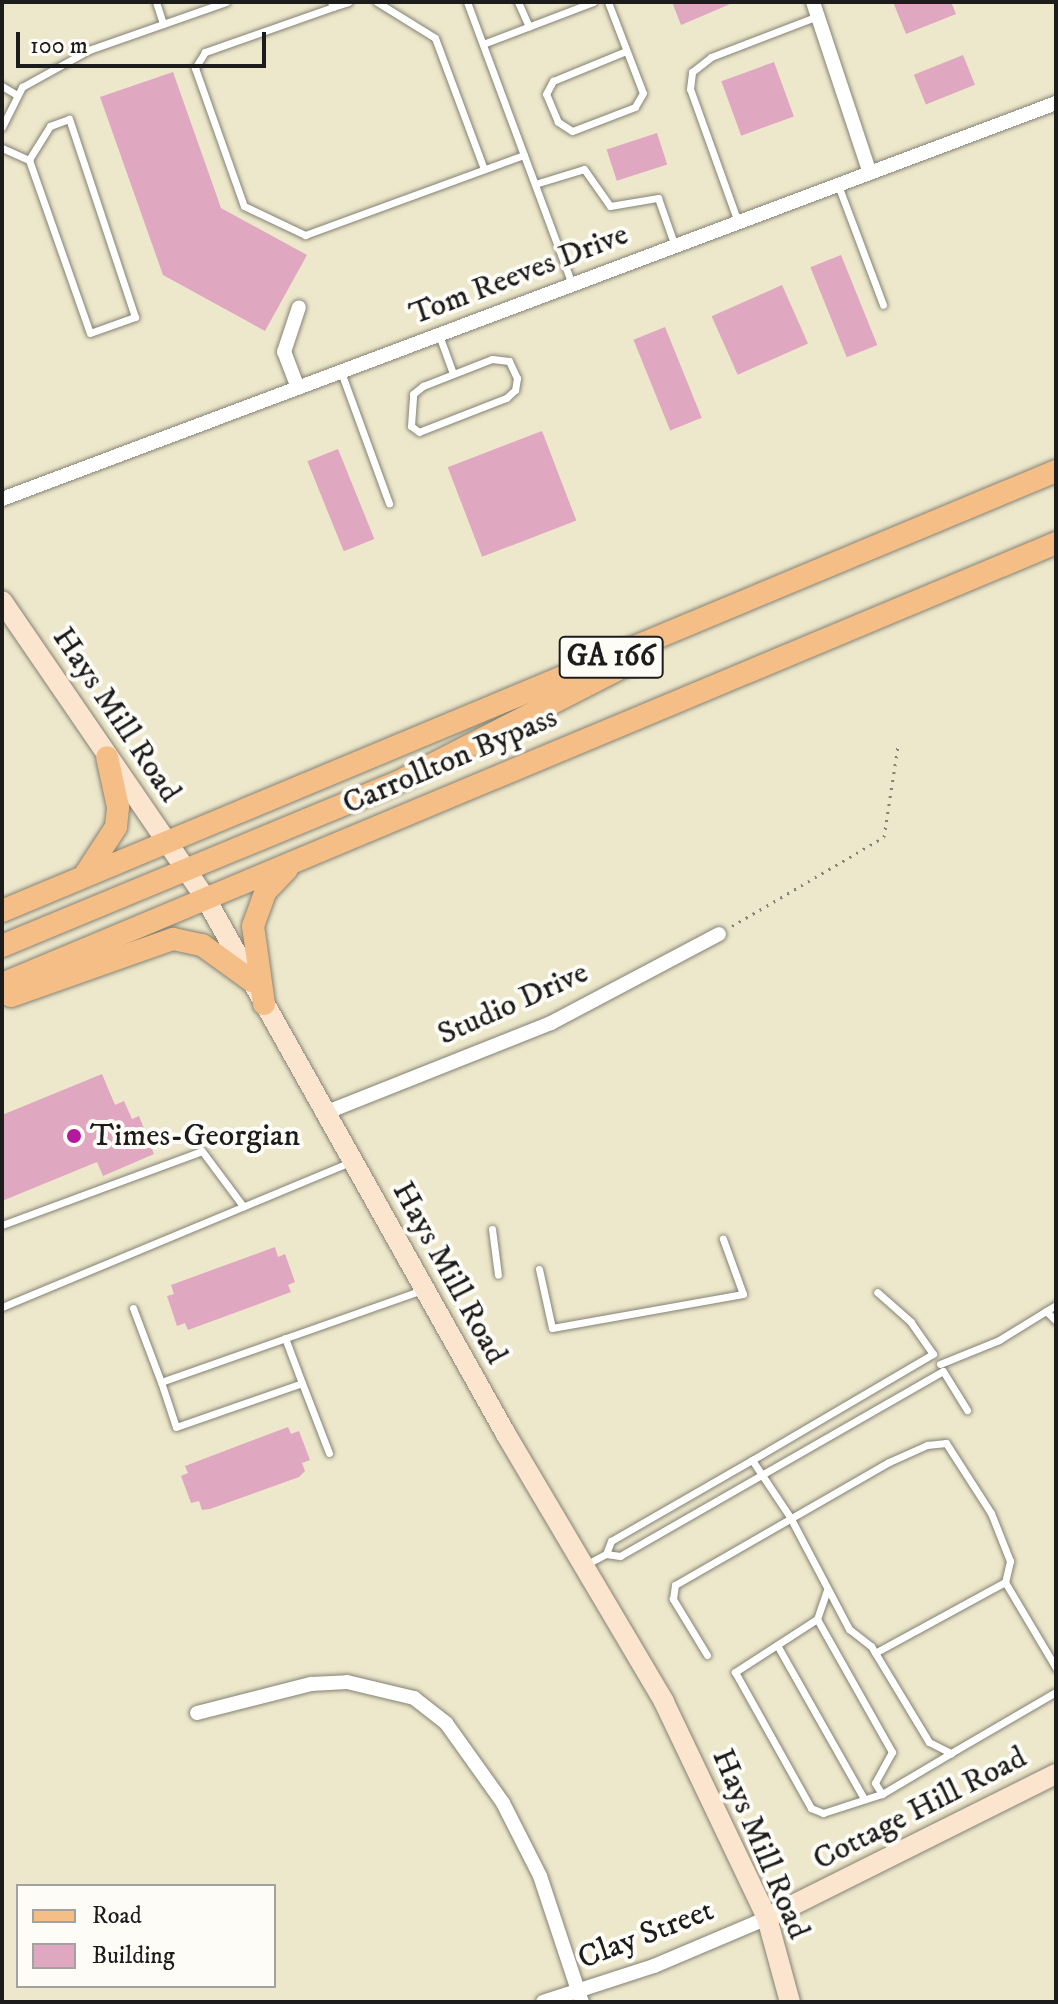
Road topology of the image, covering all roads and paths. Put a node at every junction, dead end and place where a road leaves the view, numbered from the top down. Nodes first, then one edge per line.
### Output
1 (156, 2) edge
2 (226, 2) edge
3 (348, 2) edge
4 (377, 2) edge
5 (467, 2) edge
6 (518, 2) edge
7 (593, 2) edge
8 (608, 2) edge
9 (332, 4) edge
10 (816, 9) edge
11 (163, 24) junction
12 (529, 27) junction
13 (483, 44) junction
14 (626, 51) junction
15 (2, 86) edge
16 (17, 95) junction
17 (1056, 103) edge
18 (2, 127) edge
19 (2, 148) edge
20 (524, 155) junction
21 (29, 160) junction
22 (484, 169) junction
23 (870, 173) junction
24 (535, 184) junction
25 (838, 185) junction
26 (738, 222) junction
27 (675, 246) junction
28 (572, 285) junction
29 (883, 305) dead end
30 (299, 307) dead end
31 (439, 335) junction
32 (452, 371) junction
33 (341, 372) junction
34 (298, 388) junction
35 (1056, 471) edge
36 (2, 499) edge
37 (389, 503) dead end
38 (1056, 543) edge
39 (3, 606) edge
40 (727, 608) junction
41 (898, 745) dead end
42 (107, 757) junction
43 (166, 841) junction
44 (296, 861) junction
45 (187, 871) junction
46 (82, 877) junction
47 (206, 899) junction
48 (2, 911) edge
49 (719, 934) joint
50 (2, 946) edge
51 (252, 981) junction
52 (2, 984) edge
53 (2, 998) edge
54 (264, 1004) junction
55 (325, 1113) junction
56 (352, 1161) junction
57 (243, 1206) junction
58 (2, 1225) edge
59 (492, 1229) dead end
60 (723, 1239) dead end
61 (539, 1269) dead end
62 (498, 1275) dead end
63 (424, 1289) junction
64 (877, 1292) dead end
65 (1056, 1305) edge
66 (2, 1307) edge
67 (133, 1308) dead end
68 (1046, 1311) junction
69 (1056, 1321) edge
70 (285, 1338) junction
71 (933, 1354) junction
72 (941, 1367) junction
73 (161, 1382) junction
74 (302, 1383) junction
75 (967, 1410) dead end
76 (329, 1453) dead end
77 (752, 1460) junction
78 (762, 1476) junction
79 (790, 1517) junction
80 (606, 1554) junction
81 (584, 1566) junction
82 (1005, 1582) junction
83 (827, 1590) junction
84 (817, 1619) junction
85 (777, 1645) junction
86 (875, 1653) junction
87 (707, 1655) dead end
88 (1056, 1668) edge
89 (1056, 1692) edge
90 (197, 1713) dead end
91 (951, 1753) junction
92 (1056, 1774) edge
93 (882, 1794) junction
94 (864, 1799) junction
95 (767, 1918) junction
96 (581, 1996) edge
97 (543, 2002) edge
98 (790, 2002) edge

1 - 11 lane
2 - 11 lane
3 - 9 lane
4 - 22 lane
5 - 13 lane
6 - 12 lane
7 - 12 lane
8 - 14 lane
9 - 22 lane
10 - 23 street
10 - 26 lane
11 - 16 lane
12 - 13 lane
13 - 20 lane
14 - 14 lane
15 - 16 lane
16 - 18 lane
17 - 23 street, Tom Reeves Drive
19 - 21 lane
20 - 22 lane
20 - 24 lane
21 - 21 lane
23 - 25 street, Tom Reeves Drive
24 - 27 lane
24 - 28 lane
25 - 26 street, Tom Reeves Drive
25 - 29 lane
26 - 27 street, Tom Reeves Drive
27 - 28 street, Tom Reeves Drive
28 - 31 street, Tom Reeves Drive
30 - 34 street
31 - 32 lane
31 - 33 street, Tom Reeves Drive
32 - 32 lane
33 - 34 street, Tom Reeves Drive
33 - 37 lane
34 - 36 street, Tom Reeves Drive
35 - 40 main road, Carrollton Bypass / GA 166
38 - 44 main road, Carrollton Bypass / GA 166
39 - 42 street, Hays Mill Road
40 - 43 main road, Carrollton Bypass / GA 166
40 - 45 main road
41 - 49 path
42 - 43 street, Hays Mill Road
42 - 46 main road
43 - 45 street, Hays Mill Road
43 - 46 main road, Carrollton Bypass / GA 166
44 - 47 main road, Carrollton Bypass / GA 166
44 - 54 main road
45 - 47 street, Hays Mill Road
45 - 50 main road
46 - 48 main road, Carrollton Bypass / GA 166
47 - 51 street, Hays Mill Road
47 - 52 main road, Carrollton Bypass / GA 166
49 - 55 street, Studio Drive
51 - 53 main road
51 - 54 street, Hays Mill Road
54 - 55 street, Hays Mill Road
55 - 56 street, Hays Mill Road
56 - 57 lane
56 - 63 street, Hays Mill Road
57 - 58 lane
57 - 66 lane
59 - 62 lane
60 - 61 lane
63 - 70 lane
63 - 81 street, Hays Mill Road
64 - 71 lane
65 - 68 lane
67 - 73 lane
68 - 69 lane
68 - 72 lane
70 - 73 lane
70 - 74 lane
71 - 72 lane
71 - 77 lane
72 - 75 lane
72 - 78 lane
73 - 74 lane
74 - 76 lane
77 - 78 lane
77 - 80 lane
78 - 79 lane
78 - 80 lane
79 - 82 lane
79 - 83 lane
79 - 87 lane
80 - 81 lane
81 - 95 street, Hays Mill Road
82 - 86 lane
82 - 88 lane
83 - 84 lane
83 - 86 lane
84 - 85 lane
84 - 93 lane
85 - 94 lane
85 - 94 lane
86 - 91 lane
89 - 91 lane
90 - 96 street
91 - 93 lane
92 - 95 street, Cottage Hill Road
93 - 94 lane
95 - 96 street, Clay Street
95 - 98 street, Hays Mill Road
96 - 97 street, Clay Street

